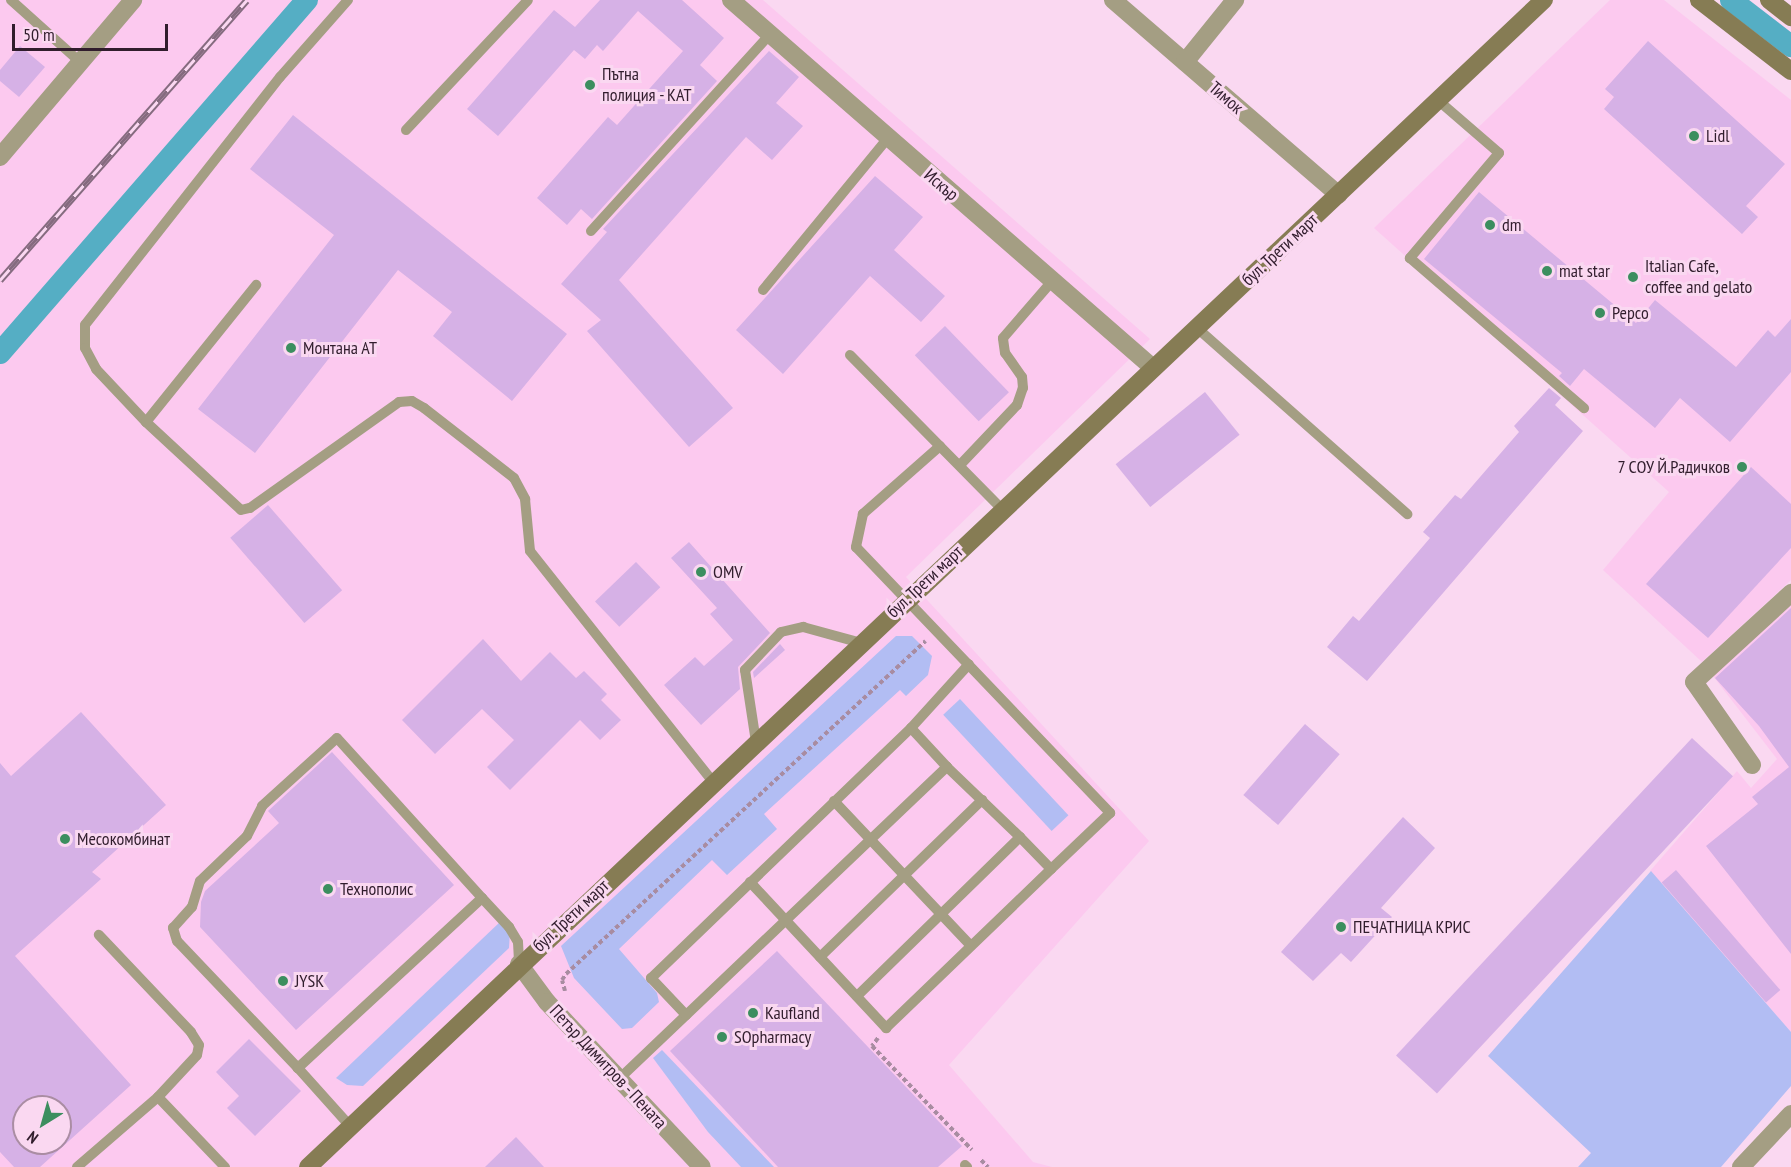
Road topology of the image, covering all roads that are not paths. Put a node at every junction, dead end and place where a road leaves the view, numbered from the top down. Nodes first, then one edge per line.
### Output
1 (11, 0) edge
2 (133, 0) edge
3 (348, 0) edge
4 (528, 0) edge
5 (731, 0) edge
6 (1113, 0) edge
7 (1235, 0) edge
8 (1544, 0) edge
9 (1699, 0) edge
10 (1769, 0) edge
11 (1791, 17) edge
12 (770, 34) junction
13 (80, 62) junction
14 (1185, 62) junction
15 (1791, 71) edge
16 (1440, 102) junction
17 (406, 130) dead end
18 (887, 139) junction
19 (0, 157) edge
20 (1339, 195) junction
21 (591, 231) dead end
22 (1053, 280) junction
23 (256, 285) dead end
24 (763, 290) dead end
25 (1197, 328) junction
26 (850, 355) dead end
27 (1153, 368) junction
28 (1584, 408) dead end
29 (146, 422) junction
30 (940, 446) junction
31 (960, 465) junction
32 (1003, 510) junction
33 (1407, 514) dead end
34 (1791, 593) edge
35 (906, 599) junction
36 (861, 643) junction
37 (969, 664) junction
38 (911, 728) junction
39 (756, 742) junction
40 (1752, 765) dead end
41 (947, 767) junction
42 (714, 783) junction
43 (982, 800) junction
44 (834, 801) junction
45 (1020, 837) junction
46 (871, 840) junction
47 (1051, 869) junction
48 (904, 876) junction
49 (750, 882) junction
50 (482, 898) junction
51 (941, 914) junction
52 (786, 920) junction
53 (99, 935) dead end
54 (971, 946) junction
55 (820, 957) junction
56 (519, 964) junction
57 (857, 996) junction
58 (686, 1015) junction
59 (298, 1068) junction
60 (619, 1079) junction
61 (158, 1097) junction
62 (1791, 1114) edge
63 (350, 1126) junction
64 (77, 1167) edge
65 (225, 1167) edge
66 (308, 1167) edge
67 (702, 1167) edge
68 (1741, 1167) edge

1 - 13 lane
2 - 13 street
3 - 29 lane
4 - 17 lane
5 - 12 street, Искър
6 - 14 street, Тимок
7 - 14 street
8 - 16 main road, бул. Трети март
9 - 15 main road
10 - 11 main road
12 - 18 street, Искър
12 - 21 lane
13 - 19 street
14 - 20 street, Тимок
16 - 20 main road, бул. Трети март
16 - 28 lane
18 - 22 street, Искър
18 - 24 lane
20 - 25 main road, бул. Трети март
22 - 27 street, Искър
22 - 31 lane
23 - 29 lane
25 - 27 main road, бул. Трети март
25 - 33 lane
26 - 30 lane
27 - 32 main road, бул. Трети март
29 - 42 lane
30 - 31 lane
30 - 35 lane
31 - 32 lane
32 - 35 main road, бул. Трети март
34 - 40 street
35 - 36 main road, бул. Трети март
35 - 37 lane
36 - 39 main road, бул. Трети март
36 - 39 lane
37 - 38 lane
37 - 47 lane
38 - 41 lane
38 - 44 lane
39 - 42 main road, бул. Трети март
41 - 43 lane
41 - 46 lane
42 - 56 main road, бул. Трети март
43 - 45 lane
43 - 48 lane
44 - 46 lane
44 - 49 lane
45 - 47 lane
45 - 51 lane
46 - 48 lane
46 - 52 lane
47 - 54 lane
48 - 51 lane
48 - 55 lane
49 - 52 lane
49 - 58 lane
50 - 56 lane
50 - 59 lane
50 - 59 lane
51 - 54 lane
51 - 57 lane
52 - 55 lane
52 - 58 lane
53 - 61 lane
54 - 57 lane
55 - 57 lane
56 - 60 street, Петър Димитров - Пената
56 - 63 main road, бул. Трети март
58 - 60 lane
59 - 63 lane
60 - 67 street, Петър Димитров - Пената
61 - 64 lane
61 - 65 lane
62 - 68 street
63 - 66 main road, бул. Трети март

